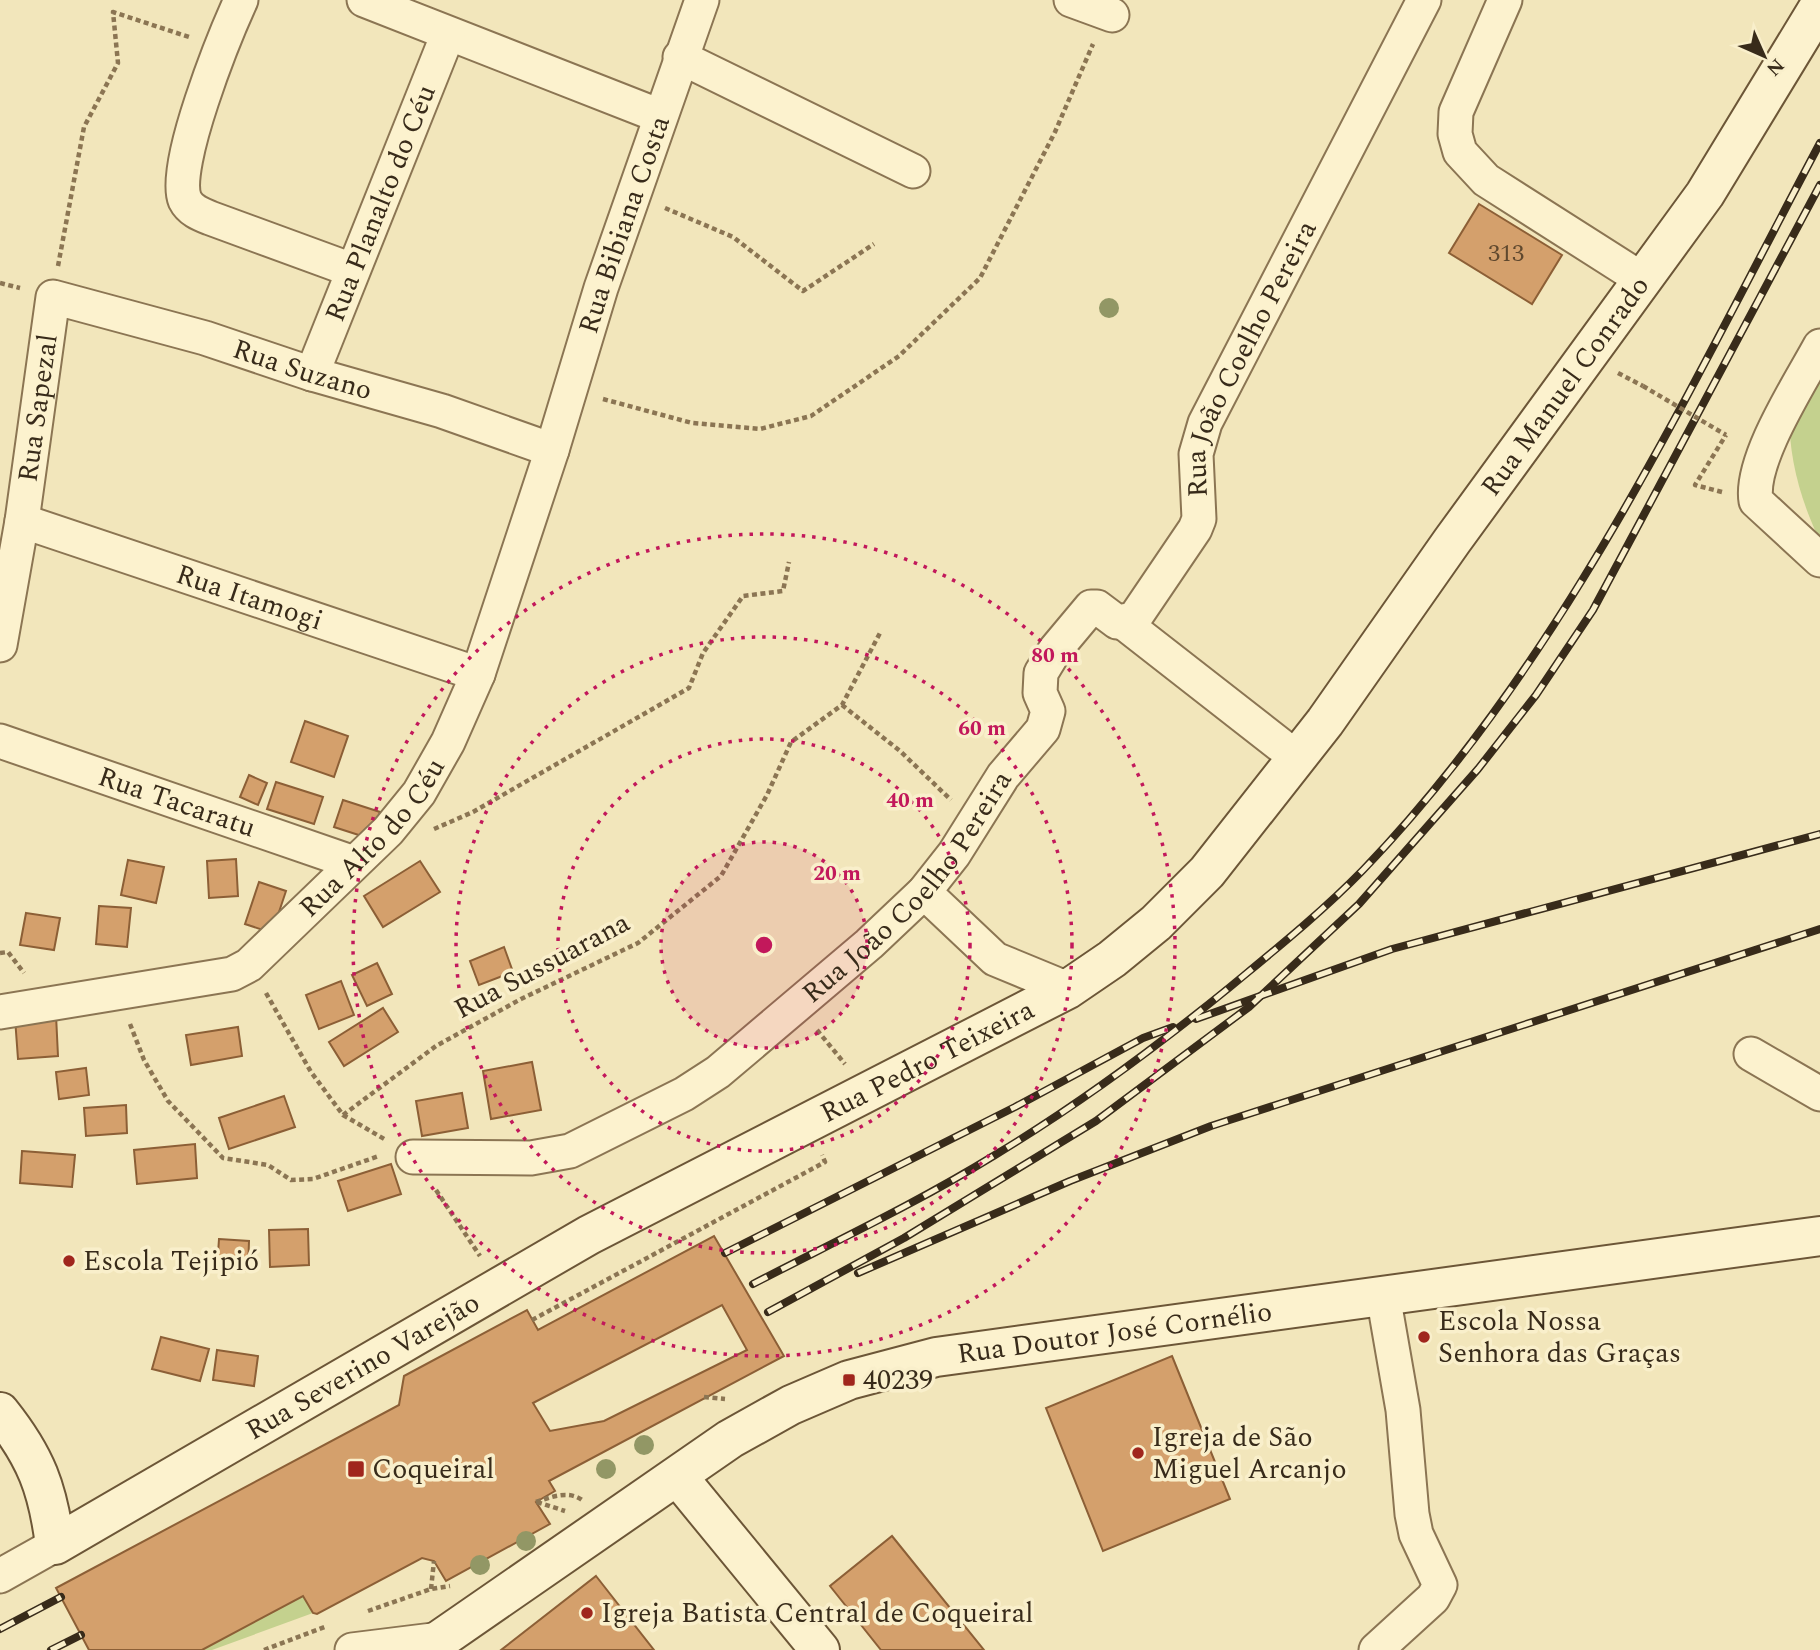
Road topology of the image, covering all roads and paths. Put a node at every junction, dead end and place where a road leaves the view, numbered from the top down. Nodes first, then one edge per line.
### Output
1 (241, 0) edge
2 (364, 0) edge
3 (702, 0) edge
4 (1071, 0) edge
5 (1424, 0) edge
6 (1505, 0) edge
7 (1820, 5) edge
8 (1112, 15) joint
9 (447, 34) junction
10 (219, 47) junction
11 (680, 57) junction
12 (660, 116) junction
13 (913, 171) dead end
14 (634, 195) junction
15 (874, 244) dead end
16 (352, 270) junction
17 (1643, 280) junction
18 (53, 297) junction
19 (1820, 346) edge
20 (312, 374) junction
21 (1643, 386) dead end
22 (569, 390) junction
23 (552, 450) junction
24 (1695, 485) dead end
25 (22, 521) junction
26 (1820, 560) edge
27 (789, 562) dead end
28 (1124, 623) junction
29 (880, 633) dead end
30 (0, 645) edge
31 (478, 674) junction
32 (842, 705) junction
33 (0, 741) edge
34 (1297, 758) junction
35 (974, 823) junction
36 (426, 832) dead end
37 (354, 863) junction
38 (924, 892) junction
39 (249, 965) junction
40 (1068, 989) junction
41 (119, 993) junction
42 (797, 1006) junction
43 (0, 1012) edge
44 (1751, 1054) dead end
45 (868, 1091) junction
46 (1820, 1094) edge
47 (343, 1115) junction
48 (820, 1152) dead end
49 (407, 1153) junction
50 (1820, 1236) edge
51 (601, 1275) dead end
52 (605, 1281) junction
53 (498, 1286) joint
54 (1383, 1295) junction
55 (532, 1320) dead end
56 (0, 1412) edge
57 (678, 1477) junction
58 (586, 1503) dead end
59 (575, 1517) dead end
60 (55, 1545) junction
61 (434, 1561) dead end
62 (0, 1576) edge
63 (431, 1589) dead end
64 (433, 1644) edge
65 (352, 1650) edge
66 (820, 1650) edge
67 (1376, 1650) edge

1 - 10 street
2 - 9 street
3 - 11 street, Rua Bibiana Costa
4 - 8 street
5 - 28 street, Rua João Coelho Pereira
6 - 17 street
7 - 17 street, Rua Manuel Conrado
8 - 22 path
9 - 12 street
9 - 16 street, Rua Planalto do Céu
10 - 16 street
10 - 18 path
11 - 12 street, Rua Bibiana Costa
11 - 13 street
12 - 14 street, Rua Bibiana Costa
14 - 15 path
14 - 22 street, Rua Bibiana Costa
16 - 20 street, Rua Planalto do Céu
17 - 34 street, Rua Manuel Conrado
18 - 20 street, Rua Suzano
18 - 25 street, Rua Sapezal
19 - 26 street
20 - 23 street, Rua Suzano
21 - 24 path, bridge
22 - 23 street, Rua Bibiana Costa
23 - 31 street, Rua Alto do Céu
25 - 30 street, Rua Sapezal
25 - 31 street, Rua Itamogi
27 - 36 path
28 - 34 street
28 - 35 street, Rua João Coelho Pereira
29 - 32 path, Rua Sussuarana
31 - 37 street, Rua Alto do Céu
32 - 35 path
32 - 47 path, Rua Sussuarana
33 - 37 street, Rua Tacaratu
34 - 40 street, Rua Pedro Teixeira
35 - 38 street, Rua João Coelho Pereira
37 - 39 street, Rua Alto do Céu
38 - 40 street
38 - 42 street, Rua João Coelho Pereira
39 - 41 street, Rua Alto do Céu
39 - 47 path
40 - 45 street, Rua Pedro Teixeira
41 - 43 street, Rua Alto do Céu
41 - 49 path
42 - 45 path
42 - 49 street, Rua João Coelho Pereira
44 - 46 street
45 - 53 street, Rua Pedro Teixeira
47 - 49 path
48 - 52 path
50 - 54 street, Rua Doutor José Cornélio
51 - 52 path
52 - 55 path
53 - 60 street, Rua Severino Varejão
54 - 57 street, Rua Doutor José Cornélio
54 - 67 street
56 - 60 street
57 - 64 street, Rua Doutor José Cornélio
57 - 66 street
58 - 59 path
60 - 62 street
61 - 63 path
64 - 65 street

